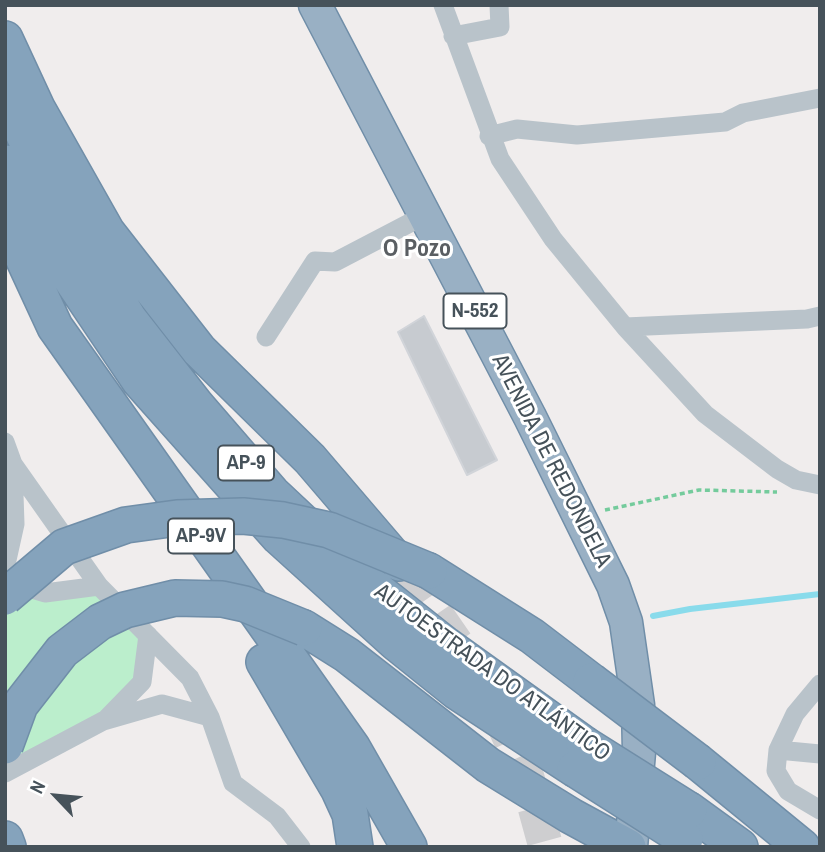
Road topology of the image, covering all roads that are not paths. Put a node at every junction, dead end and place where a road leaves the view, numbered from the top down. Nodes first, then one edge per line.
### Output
1 (315, 5) edge
2 (443, 5) edge
3 (499, 5) edge
4 (453, 36) junction
5 (5, 38) edge
6 (5, 95) edge
7 (820, 98) edge
8 (489, 136) junction
9 (5, 163) edge
10 (425, 215) junction
11 (5, 219) edge
12 (820, 316) edge
13 (55, 327) junction
14 (625, 327) junction
15 (266, 337) dead end
16 (5, 442) edge
17 (13, 464) junction
18 (820, 485) edge
19 (5, 569) edge
20 (418, 571) junction
21 (5, 581) edge
22 (99, 586) junction
23 (5, 597) edge
24 (148, 635) junction
25 (820, 684) edge
26 (210, 717) junction
27 (103, 721) junction
28 (5, 746) edge
29 (778, 750) junction
30 (820, 754) edge
31 (580, 756) junction
32 (5, 774) edge
33 (820, 810) edge
34 (690, 832) edge
35 (5, 839) edge
36 (8, 847) edge
37 (301, 847) edge
38 (355, 847) edge
39 (410, 847) edge
40 (630, 847) edge
41 (740, 847) edge
42 (802, 847) edge

1 - 10 highway, AVENIDA DE REDONDELA / N-552
2 - 4 street
3 - 4 street
4 - 8 street
5 - 20 highway
6 - 31 highway, AUTOESTRADA DO ATLÁNTICO / AP-9
7 - 8 street
8 - 14 street
9 - 31 highway, AUTOESTRADA DO ATLÁNTICO / AP-9
10 - 15 street
10 - 40 highway, AVENIDA DE REDONDELA / N-552
11 - 13 highway, AP-9V
12 - 14 street
13 - 38 highway
13 - 39 highway, AP-9V
14 - 18 street
16 - 17 street
17 - 19 street
17 - 22 street
20 - 23 highway, bridge
20 - 42 highway, bridge
21 - 22 street
22 - 24 street
24 - 26 street
24 - 27 street
25 - 29 street
26 - 27 street
26 - 37 street
27 - 32 street
28 - 40 highway, bridge
29 - 30 street
29 - 33 street
31 - 34 highway, AUTOESTRADA DO ATLÁNTICO / AP-9, bridge
34 - 41 highway, AUTOESTRADA DO ATLÁNTICO / AP-9
35 - 36 highway

